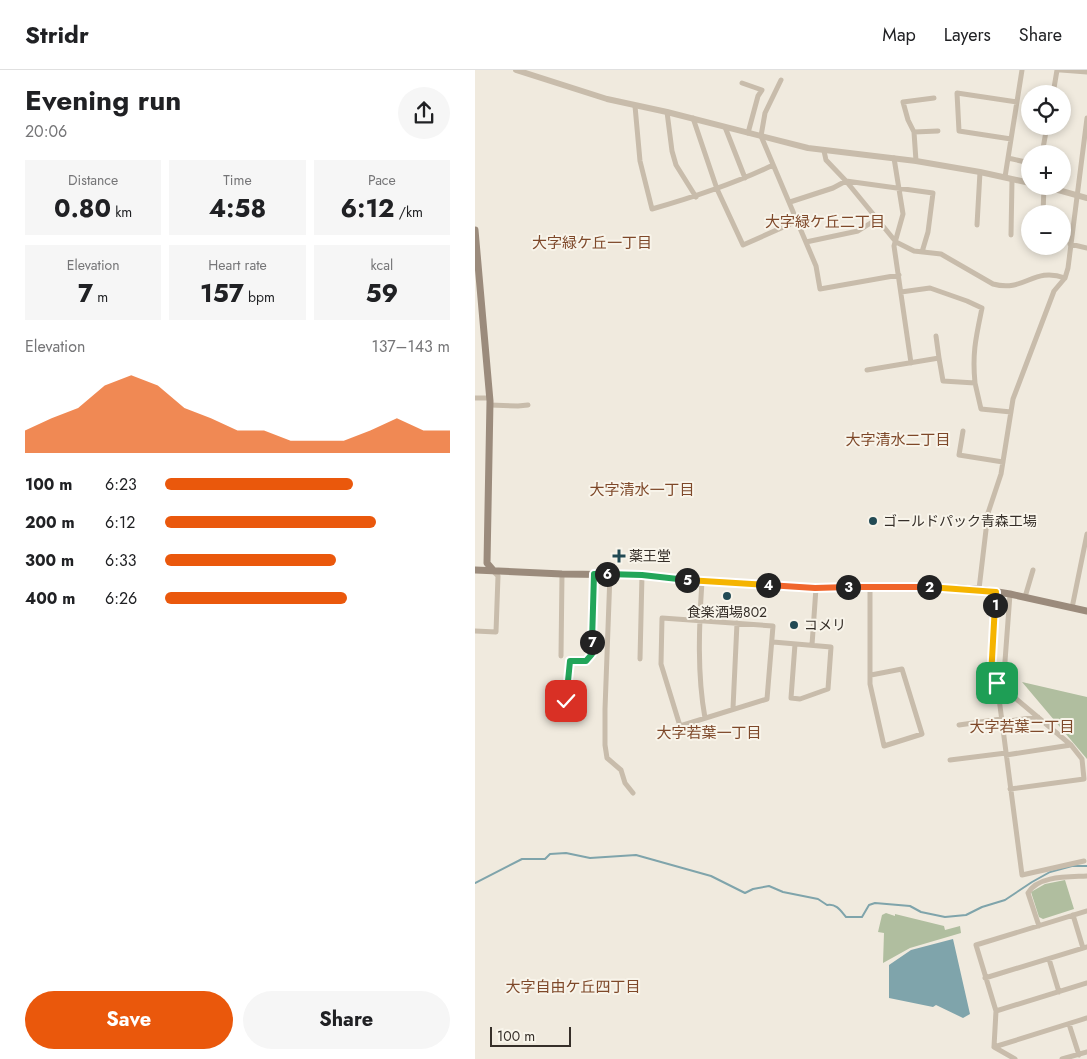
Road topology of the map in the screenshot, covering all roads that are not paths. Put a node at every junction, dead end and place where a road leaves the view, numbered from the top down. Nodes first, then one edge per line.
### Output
1 (516, 70) edge
2 (1022, 70) edge
3 (1057, 70) edge
4 (1061, 70) edge
5 (1087, 72) edge
6 (781, 80) dead end
7 (742, 83) dead end
8 (1054, 85) edge
9 (934, 98) dead end
10 (1017, 102) junction
11 (635, 106) junction
12 (667, 112) junction
13 (693, 118) junction
14 (1087, 118) edge
15 (725, 128) junction
16 (938, 131) dead end
17 (748, 132) junction
18 (914, 132) junction
19 (761, 136) junction
20 (1011, 139) junction
21 (824, 151) junction
22 (894, 158) junction
23 (1008, 158) junction
24 (916, 161) junction
25 (1021, 161) edge
26 (773, 164) junction
27 (980, 172) junction
28 (1005, 177) junction
29 (745, 178) junction
30 (1012, 180) junction
31 (846, 181) junction
32 (1021, 182) edge
33 (899, 187) junction
34 (717, 189) junction
35 (1071, 194) edge
36 (1077, 196) junction
37 (696, 197) junction
38 (1087, 198) edge
39 (790, 202) junction
40 (877, 220) junction
41 (797, 221) junction
42 (977, 225) dead end
43 (475, 230) edge
44 (1011, 235) dead end
45 (1071, 237) edge
46 (806, 242) junction
47 (896, 242) junction
48 (1071, 244) edge
49 (1087, 248) edge
50 (922, 252) junction
51 (1069, 255) edge
52 (899, 275) junction
53 (1065, 278) junction
54 (901, 292) junction
55 (936, 336) dead end
56 (939, 358) junction
57 (911, 363) junction
58 (867, 370) dead end
59 (975, 383) junction
60 (475, 398) edge
61 (490, 401) junction
62 (528, 404) dead end
63 (1011, 412) junction
64 (963, 431) dead end
65 (1003, 462) junction
66 (1087, 534) edge
67 (1084, 560) edge
68 (475, 570) edge
69 (493, 570) junction
70 (1033, 570) dead end
71 (562, 574) junction
72 (594, 574) junction
73 (610, 574) junction
74 (642, 575) junction
75 (701, 581) junction
76 (870, 587) junction
77 (815, 588) junction
78 (979, 589) junction
79 (996, 592) junction
80 (1010, 594) junction
81 (1025, 597) junction
82 (1072, 608) junction
83 (1087, 611) edge
84 (700, 620) junction
85 (737, 623) junction
86 (475, 631) edge
87 (773, 642) junction
88 (795, 644) junction
89 (812, 645) junction
90 (561, 656) dead end
91 (640, 659) dead end
92 (871, 676) junction
93 (997, 683) junction
94 (1003, 688) junction
95 (566, 701) dead end
96 (733, 708) junction
97 (1039, 717) junction
98 (705, 718) junction
99 (1002, 721) junction
100 (959, 725) dead end
101 (1071, 746) junction
102 (1006, 754) junction
103 (950, 760) dead end
104 (1010, 788) junction
105 (633, 793) dead end
106 (1084, 861) dead end
107 (1087, 876) edge
108 (1087, 911) edge
109 (1073, 916) junction
110 (1039, 926) junction
111 (1085, 948) edge
112 (1049, 959) junction
113 (985, 978) junction
114 (1087, 983) edge
115 (1059, 992) junction
116 (996, 1012) junction
117 (1087, 1018) edge
118 (1069, 1024) junction
119 (994, 1047) junction
120 (1087, 1052) edge
121 (1079, 1055) junction
122 (1015, 1059) edge
123 (1062, 1059) edge

1 - 11 street
2 - 10 street
3 - 8 street
4 - 5 street
6 - 19 street
7 - 17 street
9 - 18 street
10 - 20 street
10 - 20 street
11 - 12 street
11 - 37 street
12 - 13 street
12 - 37 street
13 - 15 street
13 - 34 street
14 - 36 street
15 - 17 street
15 - 29 street
16 - 18 street
17 - 19 street
18 - 24 street
19 - 21 street
19 - 26 street
20 - 23 street
21 - 22 street
21 - 31 street
22 - 24 street
22 - 33 street
23 - 25 street
23 - 28 street
24 - 27 street
26 - 29 street
26 - 39 street
27 - 28 street
27 - 42 street
28 - 30 street
29 - 34 street
30 - 32 street
30 - 44 street
31 - 33 street
31 - 39 street
31 - 40 street
33 - 47 street
33 - 50 street
34 - 37 street
34 - 41 street
35 - 36 street
36 - 38 street
36 - 45 street
39 - 41 street
40 - 46 street
40 - 47 street
41 - 46 street
43 - 61 main road
46 - 52 street
47 - 50 street
47 - 52 street
48 - 49 street
50 - 53 street
51 - 53 street
52 - 54 street
53 - 63 street
54 - 57 street
54 - 59 street
55 - 56 street
56 - 57 street
56 - 59 street
57 - 58 street
59 - 63 street
60 - 61 street
61 - 62 street
61 - 69 main road
63 - 65 street
64 - 65 street
65 - 78 street
66 - 67 street
67 - 82 street
68 - 69 main road
69 - 71 main road
69 - 86 street
70 - 81 street
71 - 72 main road
71 - 90 street
72 - 73 main road
72 - 95 street
73 - 74 main road
73 - 105 street
74 - 75 main road
74 - 91 street
75 - 77 main road
75 - 84 street
76 - 77 main road
76 - 78 main road
76 - 92 street
77 - 89 street
78 - 79 main road
79 - 80 main road
79 - 93 street
80 - 81 main road
80 - 94 street
81 - 82 main road
82 - 83 main road
84 - 85 street
84 - 98 street
84 - 98 street
85 - 87 street
85 - 96 street
87 - 88 street
87 - 96 street
88 - 89 street
88 - 89 street
92 - 92 street
93 - 94 street
93 - 99 street
94 - 97 street
96 - 98 street
97 - 99 street
97 - 101 street
99 - 100 street
99 - 102 street
101 - 102 street
101 - 104 street
102 - 103 street
102 - 104 street
104 - 106 street
107 - 110 street
108 - 109 street
109 - 110 street
109 - 111 street
110 - 113 street
111 - 112 street
112 - 113 street
112 - 115 street
113 - 116 street
114 - 115 street
115 - 116 street
116 - 119 street
117 - 118 street
118 - 119 street
118 - 121 street
119 - 122 street
120 - 121 street
121 - 123 street

